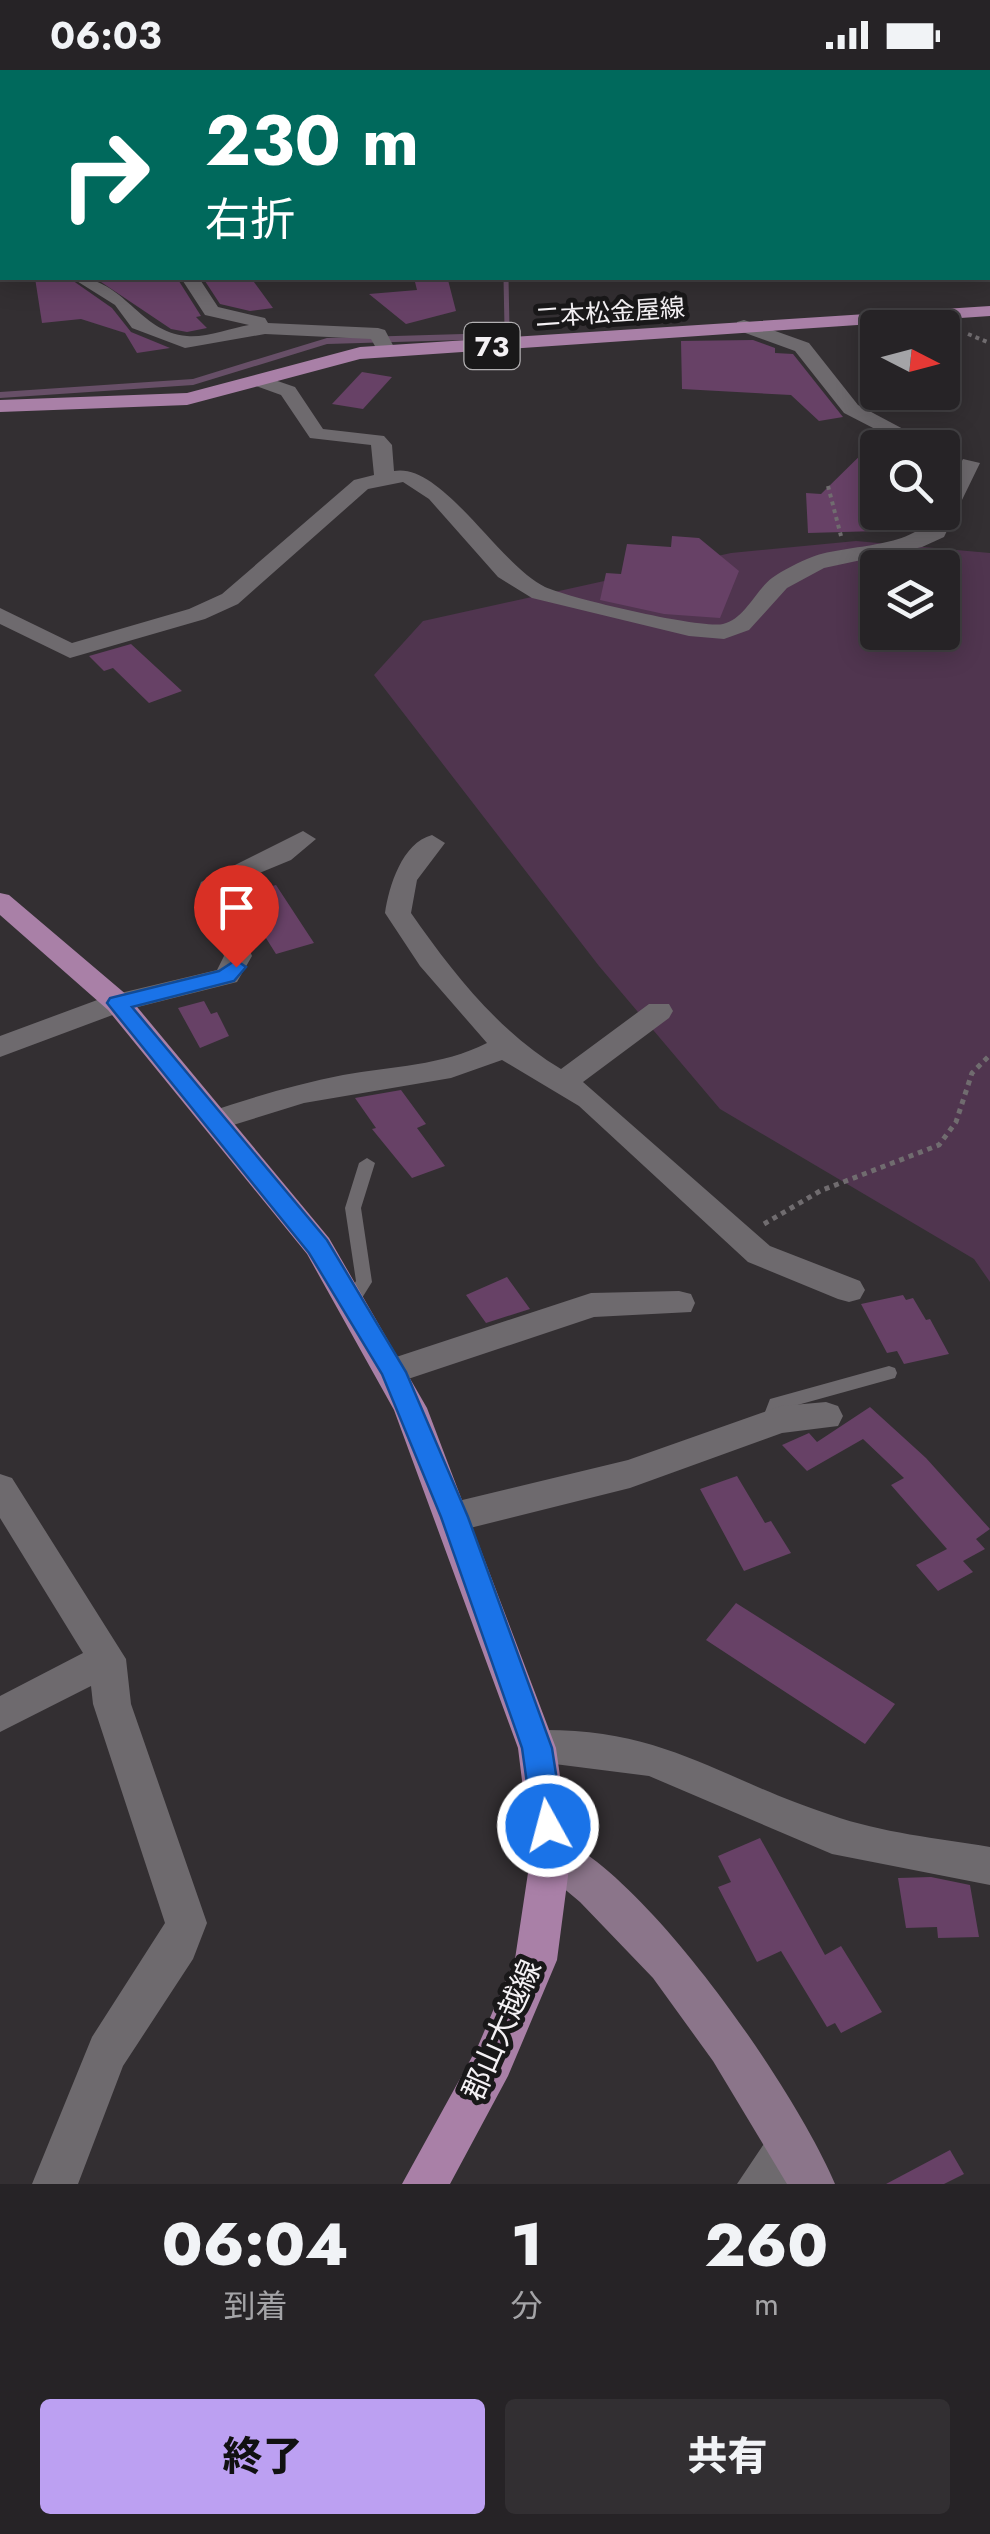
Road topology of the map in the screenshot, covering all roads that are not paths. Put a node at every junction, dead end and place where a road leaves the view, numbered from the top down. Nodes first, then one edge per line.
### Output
1 (84, 280) edge
2 (191, 280) edge
3 (990, 312) edge
4 (744, 326) junction
5 (311, 328) junction
6 (387, 352) junction
7 (260, 380) junction
8 (0, 406) edge
9 (892, 430) edge
10 (980, 465) edge
11 (384, 476) junction
12 (0, 615) edge
13 (303, 838) dead end
14 (432, 842) dead end
15 (0, 901) edge
16 (118, 1003) junction
17 (659, 1011) dead end
18 (506, 1046) junction
19 (0, 1047) edge
20 (564, 1082) junction
21 (217, 1120) junction
22 (366, 1163) dead end
23 (849, 1290) dead end
24 (351, 1302) junction
25 (678, 1302) dead end
26 (394, 1372) junction
27 (889, 1374) dead end
28 (826, 1416) dead end
29 (769, 1424) junction
30 (0, 1488) edge
31 (454, 1517) junction
32 (106, 1658) junction
33 (0, 1716) edge
34 (537, 1748) junction
35 (550, 1854) junction
36 (990, 1866) edge
37 (790, 2145) junction
38 (55, 2184) edge
39 (425, 2184) edge
40 (760, 2184) edge
41 (812, 2184) edge

1 - 5 street
2 - 5 street
3 - 4 main road, 二本松金屋線 / 73
4 - 6 main road, 二本松金屋線 / 73
4 - 9 street
5 - 6 street
6 - 7 main road, 二本松金屋線 / 73
7 - 8 main road, 二本松金屋線 / 73
7 - 11 street
10 - 11 street
11 - 12 street
13 - 16 street
14 - 18 street
15 - 16 main road, 郡山大越線
16 - 19 street
16 - 21 main road, 郡山大越線
17 - 20 street
18 - 20 street
18 - 21 street
20 - 23 street
21 - 24 main road, 郡山大越線
22 - 24 lane
24 - 26 main road, 郡山大越線
25 - 26 street
26 - 31 main road, 郡山大越線
27 - 29 lane
28 - 29 street
29 - 31 street
30 - 32 street
31 - 34 main road, 郡山大越線
32 - 33 street
32 - 38 street
34 - 35 main road, 郡山大越線
34 - 36 street
35 - 37 main road
35 - 39 main road, 郡山大越線
37 - 40 street
37 - 41 main road

